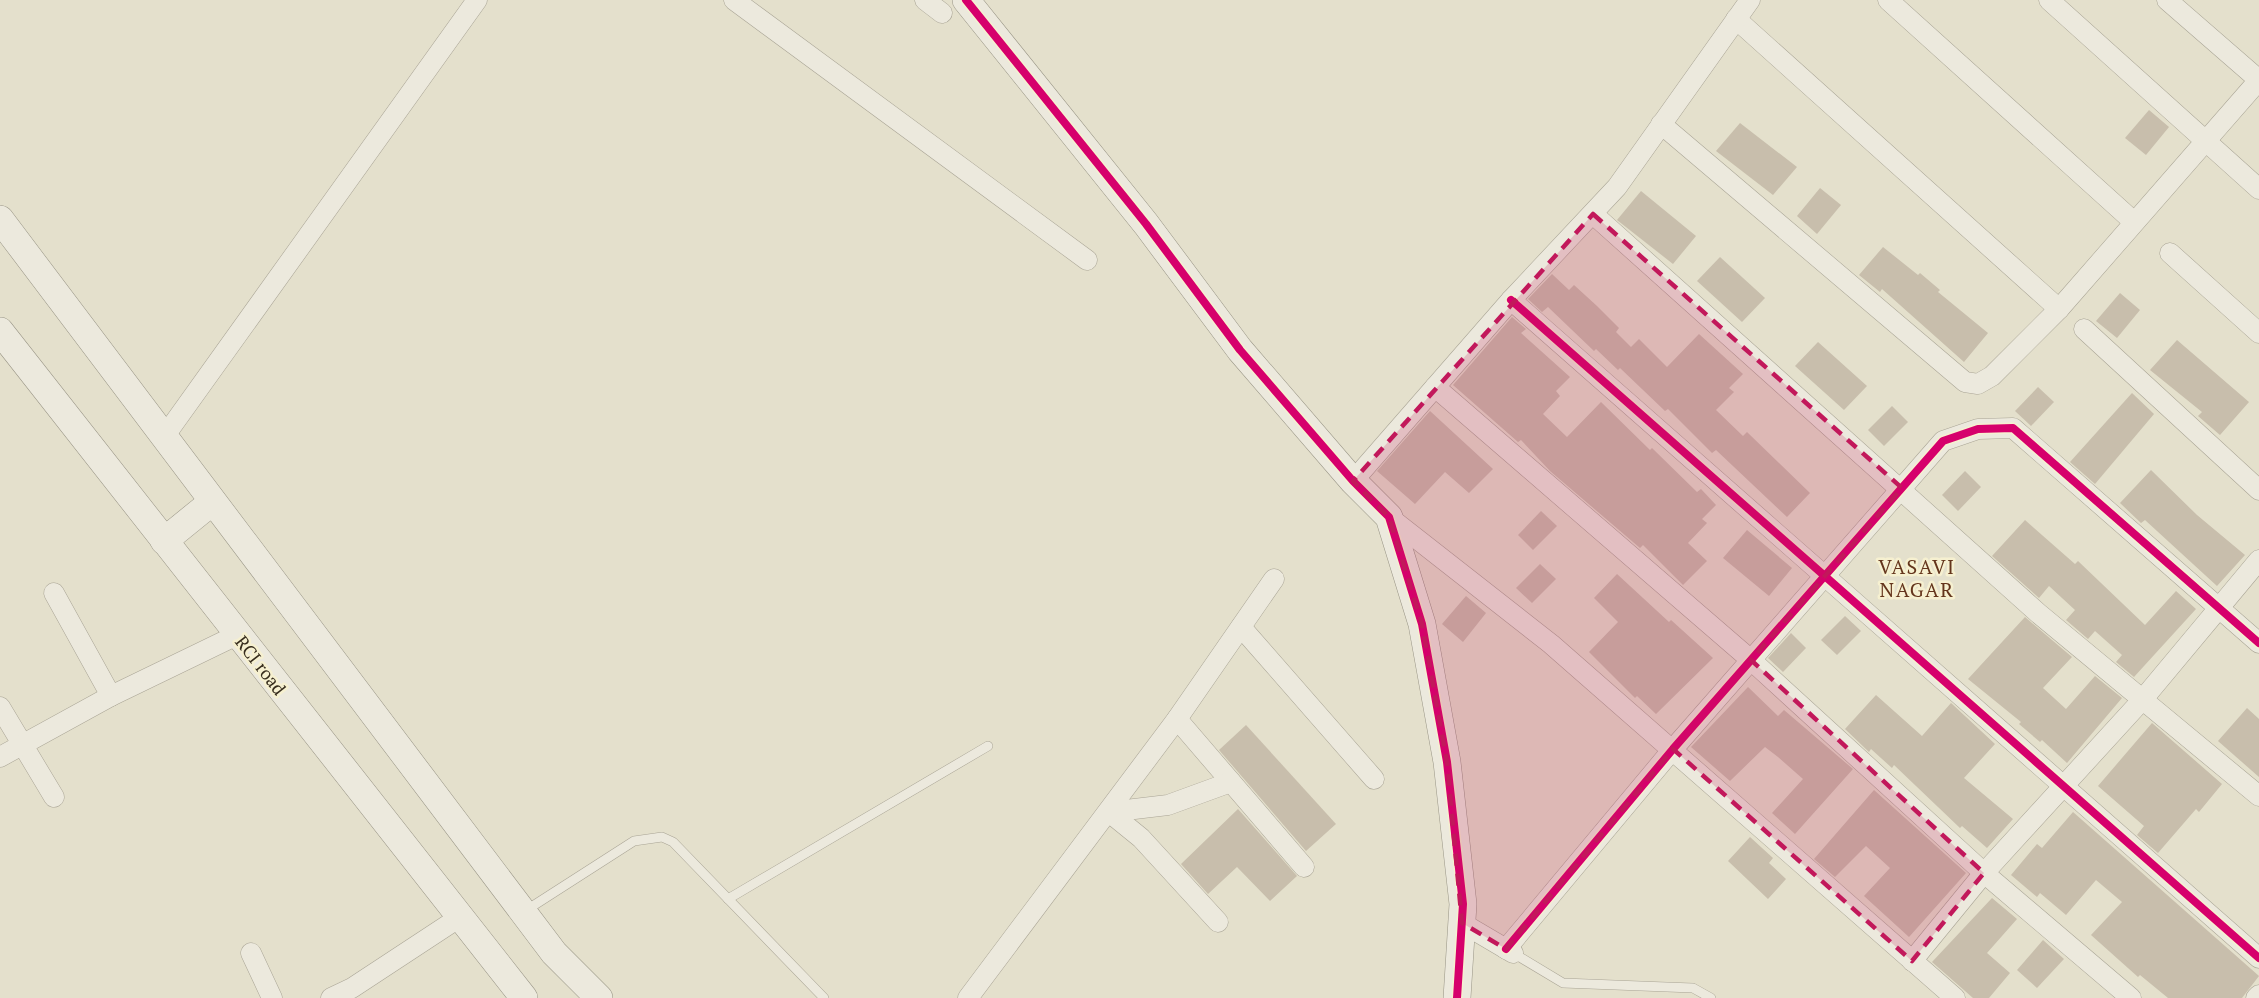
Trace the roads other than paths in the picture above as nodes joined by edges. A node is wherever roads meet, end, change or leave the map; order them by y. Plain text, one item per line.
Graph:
1 (477, 0) edge
2 (734, 0) edge
3 (925, 0) edge
4 (966, 0) edge
5 (1750, 0) edge
6 (1888, 0) edge
7 (2049, 0) edge
8 (2167, 0) edge
9 (942, 13) dead end
10 (1736, 19) junction
11 (2259, 80) edge
12 (1661, 124) junction
13 (2205, 142) junction
14 (2259, 189) edge
15 (1593, 214) junction
16 (0, 219) edge
17 (2134, 222) junction
18 (2170, 254) dead end
19 (1087, 260) dead end
20 (1511, 300) junction
21 (2059, 309) junction
22 (2084, 329) dead end
23 (0, 331) edge
24 (2259, 333) edge
25 (1435, 387) junction
26 (164, 437) junction
27 (1353, 481) junction
28 (1902, 488) junction
29 (2259, 490) edge
30 (212, 502) junction
31 (1389, 517) junction
32 (164, 541) junction
33 (2259, 560) edge
34 (1825, 576) junction
35 (1274, 579) dead end
36 (54, 593) dead end
37 (2218, 608) junction
38 (1241, 627) junction
39 (237, 635) junction
40 (2259, 643) edge
41 (1751, 660) junction
42 (111, 696) junction
43 (2143, 699) junction
44 (0, 707) edge
45 (1177, 719) junction
46 (22, 744) junction
47 (988, 746) dead end
48 (1673, 749) junction
49 (0, 757) edge
50 (1374, 780) dead end
51 (1231, 782) junction
52 (2065, 786) junction
53 (2259, 796) edge
54 (54, 797) dead end
55 (1109, 812) junction
56 (1304, 867) dead end
57 (1984, 873) junction
58 (728, 899) junction
59 (523, 912) junction
60 (460, 917) junction
61 (1218, 922) dead end
62 (1462, 924) junction
63 (1509, 951) junction
64 (251, 954) dead end
65 (2259, 958) edge
66 (1912, 961) junction
67 (2259, 994) edge
68 (272, 998) edge
69 (331, 998) edge
70 (524, 998) edge
71 (599, 998) edge
72 (824, 998) edge
73 (968, 998) edge
74 (1457, 998) edge
75 (1711, 998) edge
76 (1955, 998) edge
77 (2131, 998) edge
78 (2256, 998) edge

1 - 26 street
2 - 19 street
3 - 9 street
4 - 27 main road
5 - 10 street
6 - 17 street
7 - 13 street
8 - 11 street
10 - 12 street
10 - 21 street
11 - 13 street
12 - 15 street
12 - 21 street
13 - 14 street
13 - 17 street
15 - 20 street
15 - 28 street
16 - 26 main road
17 - 21 street
18 - 24 street
20 - 25 street
20 - 34 street
22 - 29 street
23 - 32 main road, RCI road
25 - 27 street
25 - 41 street
26 - 30 main road
27 - 31 main road
28 - 34 street
28 - 37 street
28 - 43 street
30 - 32 main road
30 - 59 main road
31 - 48 street
31 - 62 main road
32 - 39 main road, RCI road
33 - 37 street
34 - 41 street
34 - 52 street
35 - 38 street
36 - 42 street
37 - 40 street
37 - 43 street
38 - 45 street
38 - 50 street
39 - 42 street
39 - 60 main road, RCI road
41 - 48 street
41 - 57 street
42 - 46 street
43 - 52 street
43 - 53 street
44 - 46 street
45 - 51 street
45 - 55 street
46 - 49 street
46 - 54 street
47 - 58 lane
48 - 63 street
48 - 66 street
51 - 55 street
51 - 56 street
52 - 57 street
52 - 65 street
55 - 61 street
55 - 73 street
57 - 66 street
57 - 77 street
58 - 59 lane
58 - 72 lane
59 - 71 main road
60 - 69 street
60 - 70 main road, RCI road
62 - 63 street
62 - 74 main road
63 - 75 lane
64 - 68 street
66 - 76 street
67 - 78 street

